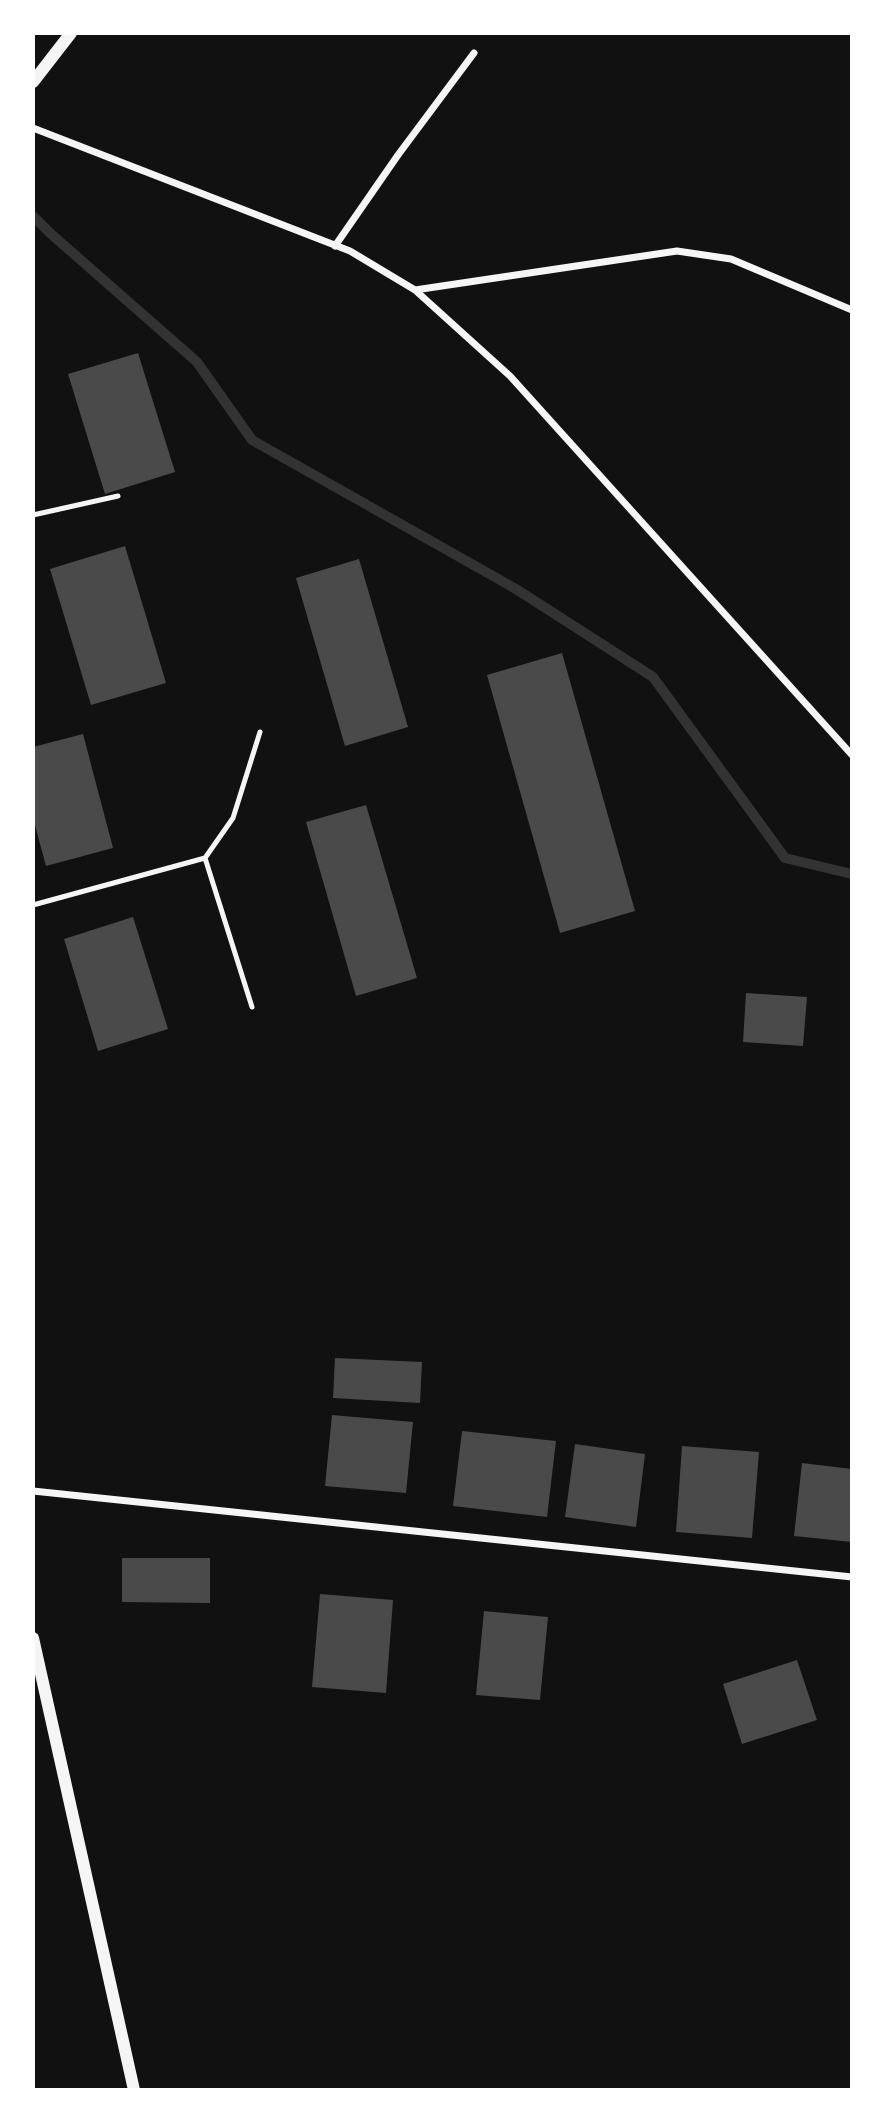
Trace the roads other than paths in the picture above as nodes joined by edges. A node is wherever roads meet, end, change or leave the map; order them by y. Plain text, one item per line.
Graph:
1 (71, 33) edge
2 (474, 53) dead end
3 (33, 82) edge
4 (33, 128) edge
5 (335, 246) junction
6 (415, 290) junction
7 (852, 310) edge
8 (118, 496) dead end
9 (33, 514) edge
10 (260, 732) dead end
11 (852, 755) edge
12 (205, 858) junction
13 (33, 905) edge
14 (251, 1007) dead end
15 (33, 1491) edge
16 (852, 1577) edge
17 (33, 1637) edge
18 (134, 2090) edge

1 - 3 street
2 - 5 street
4 - 5 street
5 - 6 street
6 - 7 street
6 - 11 street
8 - 9 lane
10 - 12 lane
12 - 13 lane
12 - 14 lane
15 - 16 street
17 - 18 street

